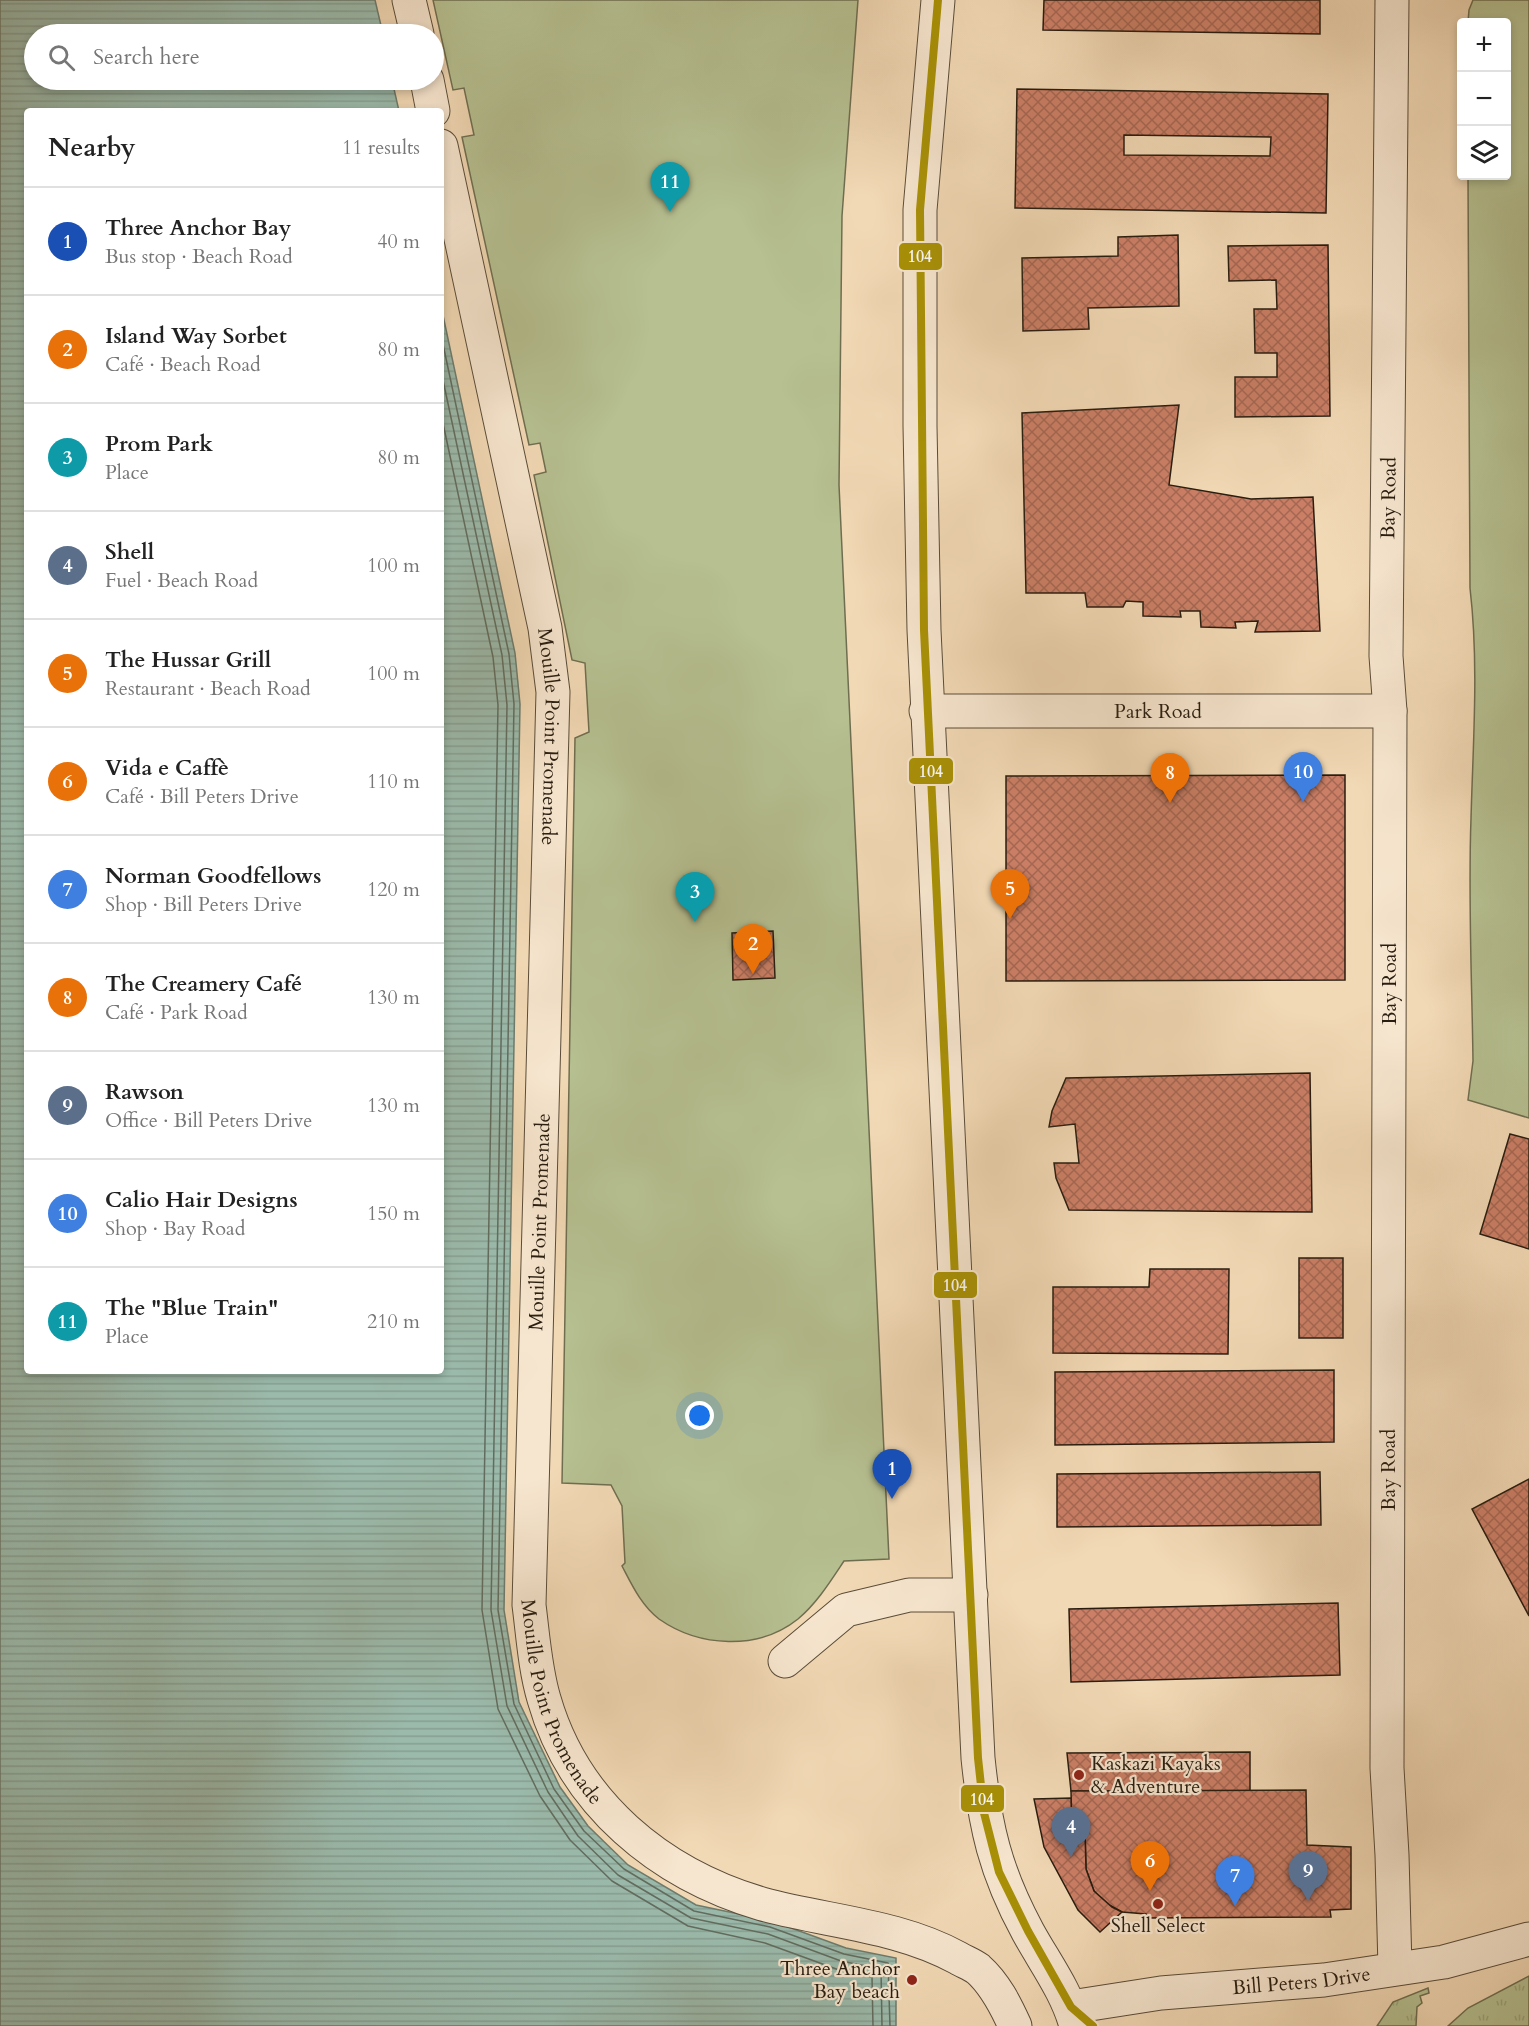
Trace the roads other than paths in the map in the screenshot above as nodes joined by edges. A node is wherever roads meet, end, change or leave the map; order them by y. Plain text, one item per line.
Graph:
1 (410, 0) edge
2 (938, 0) edge
3 (1392, 0) edge
4 (415, 24) edge
5 (429, 90) edge
6 (432, 108) edge
7 (444, 160) edge
8 (926, 711) junction
9 (1390, 711) junction
10 (971, 1594) junction
11 (785, 1661) dead end
12 (1529, 1939) edge
13 (1395, 1968) junction
14 (1080, 2020) edge
15 (1015, 2026) edge

1 - 4 street
2 - 8 street
3 - 9 street, Bay Road
5 - 6 street
7 - 15 street, Mouille Point Promenade
8 - 9 street, Park Road
8 - 10 street
9 - 13 street, Bay Road
10 - 11 street
10 - 14 street
12 - 13 street, Bill Peters Drive
13 - 14 street, Bill Peters Drive

